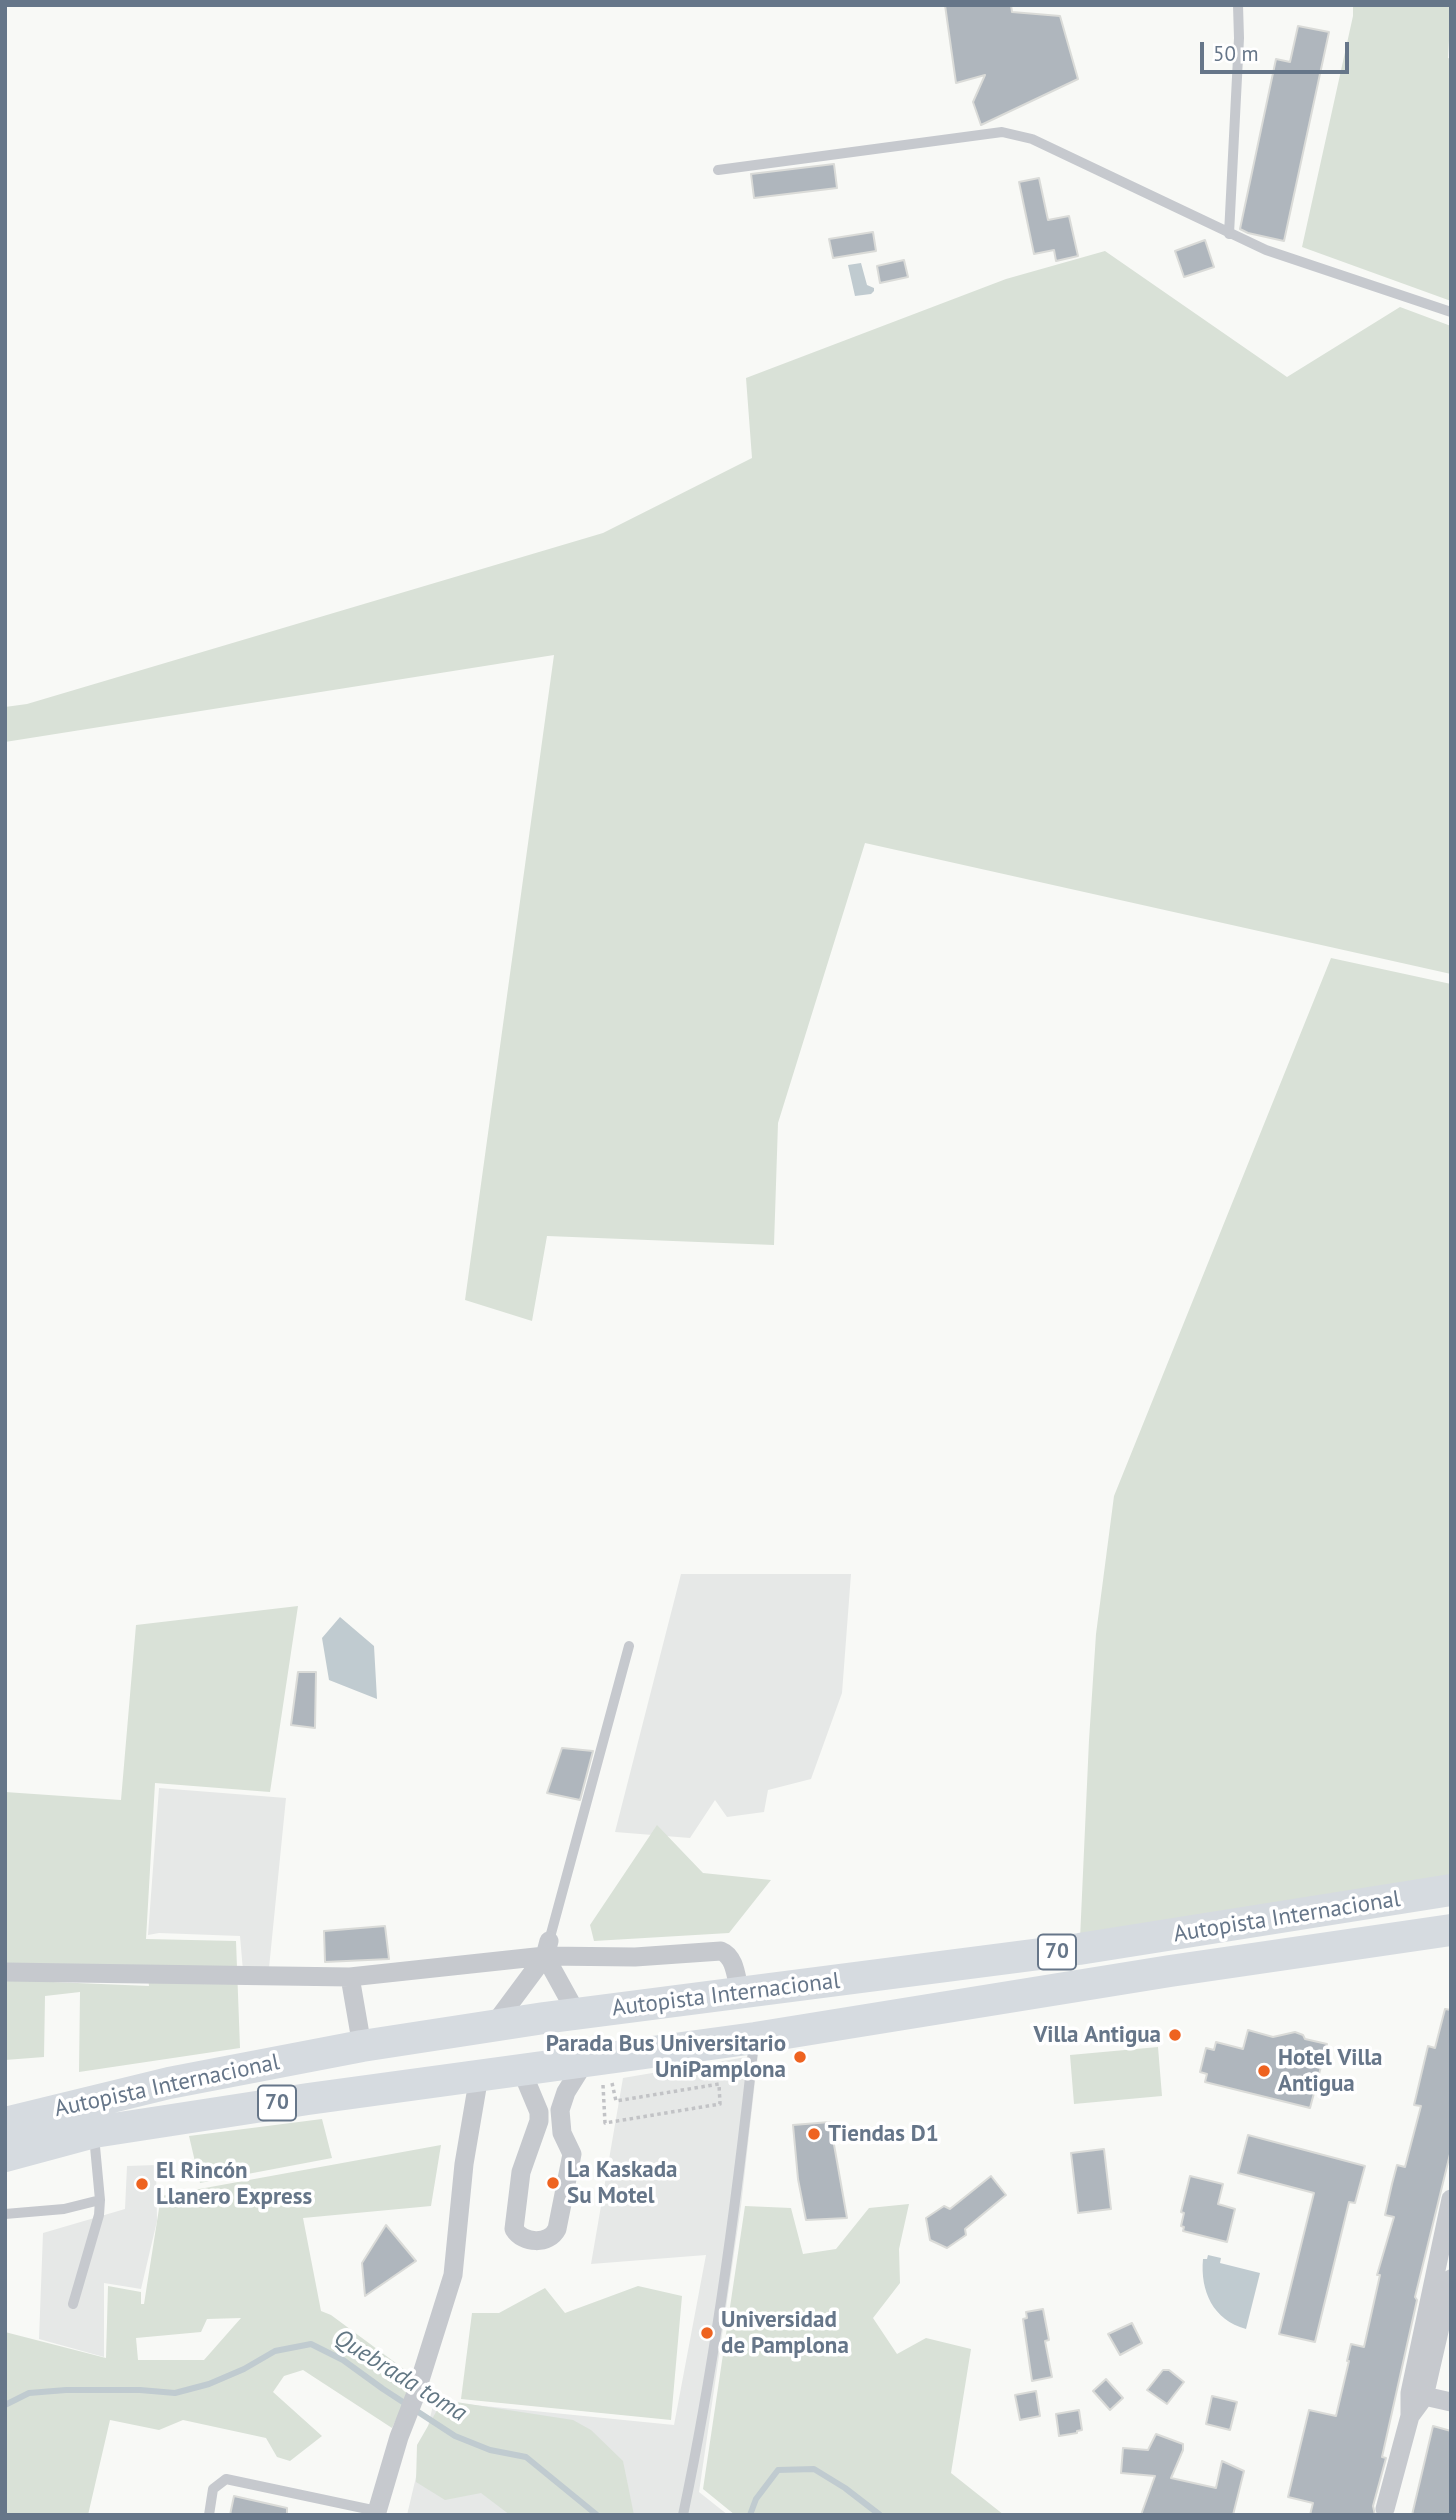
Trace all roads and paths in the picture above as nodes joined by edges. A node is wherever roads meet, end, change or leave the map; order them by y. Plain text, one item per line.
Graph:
1 (1238, 5) edge
2 (718, 170) dead end
3 (1228, 234) junction
4 (1451, 312) edge
5 (629, 1646) dead end
6 (1451, 1891) edge
7 (1451, 1930) edge
8 (547, 1948) junction
9 (5, 1972) edge
10 (351, 1977) junction
11 (740, 1993) junction
12 (577, 2014) junction
13 (493, 2026) junction
14 (755, 2038) junction
15 (362, 2046) junction
16 (594, 2059) junction
17 (521, 2069) junction
18 (479, 2076) junction
19 (616, 2101) dead end
20 (5, 2123) edge
21 (94, 2132) junction
22 (562, 2133) junction
23 (536, 2134) junction
24 (5, 2156) edge
25 (1451, 2199) edge
26 (100, 2200) junction
27 (5, 2214) edge
28 (1451, 2279) edge
29 (73, 2304) dead end
30 (1417, 2395) junction
31 (1451, 2402) edge
32 (1385, 2509) dead end
33 (377, 2513) edge
34 (209, 2515) edge
35 (684, 2515) edge

1 - 3 lane
2 - 3 lane
3 - 4 lane
5 - 8 lane
6 - 11 highway, Autopista Internacional / 70
7 - 14 highway, Autopista Internacional / 70
8 - 10 street
8 - 11 street
8 - 12 street
8 - 13 street
9 - 10 street
10 - 15 street
11 - 12 highway, Autopista Internacional / 70
12 - 13 highway, Autopista Internacional / 70
13 - 15 highway, Autopista Internacional / 70
14 - 16 highway, Autopista Internacional / 70
14 - 35 lane
15 - 20 highway, Autopista Internacional / 70
16 - 17 highway, Autopista Internacional / 70
16 - 19 path
16 - 22 street
17 - 18 highway, Autopista Internacional / 70
17 - 23 street
18 - 21 highway, Autopista Internacional / 70
18 - 33 street
21 - 24 highway, Autopista Internacional / 70
21 - 26 lane
22 - 23 street
22 - 23 street
25 - 30 street
26 - 27 lane
26 - 29 lane
28 - 30 street
30 - 31 street
30 - 32 street
33 - 34 lane

